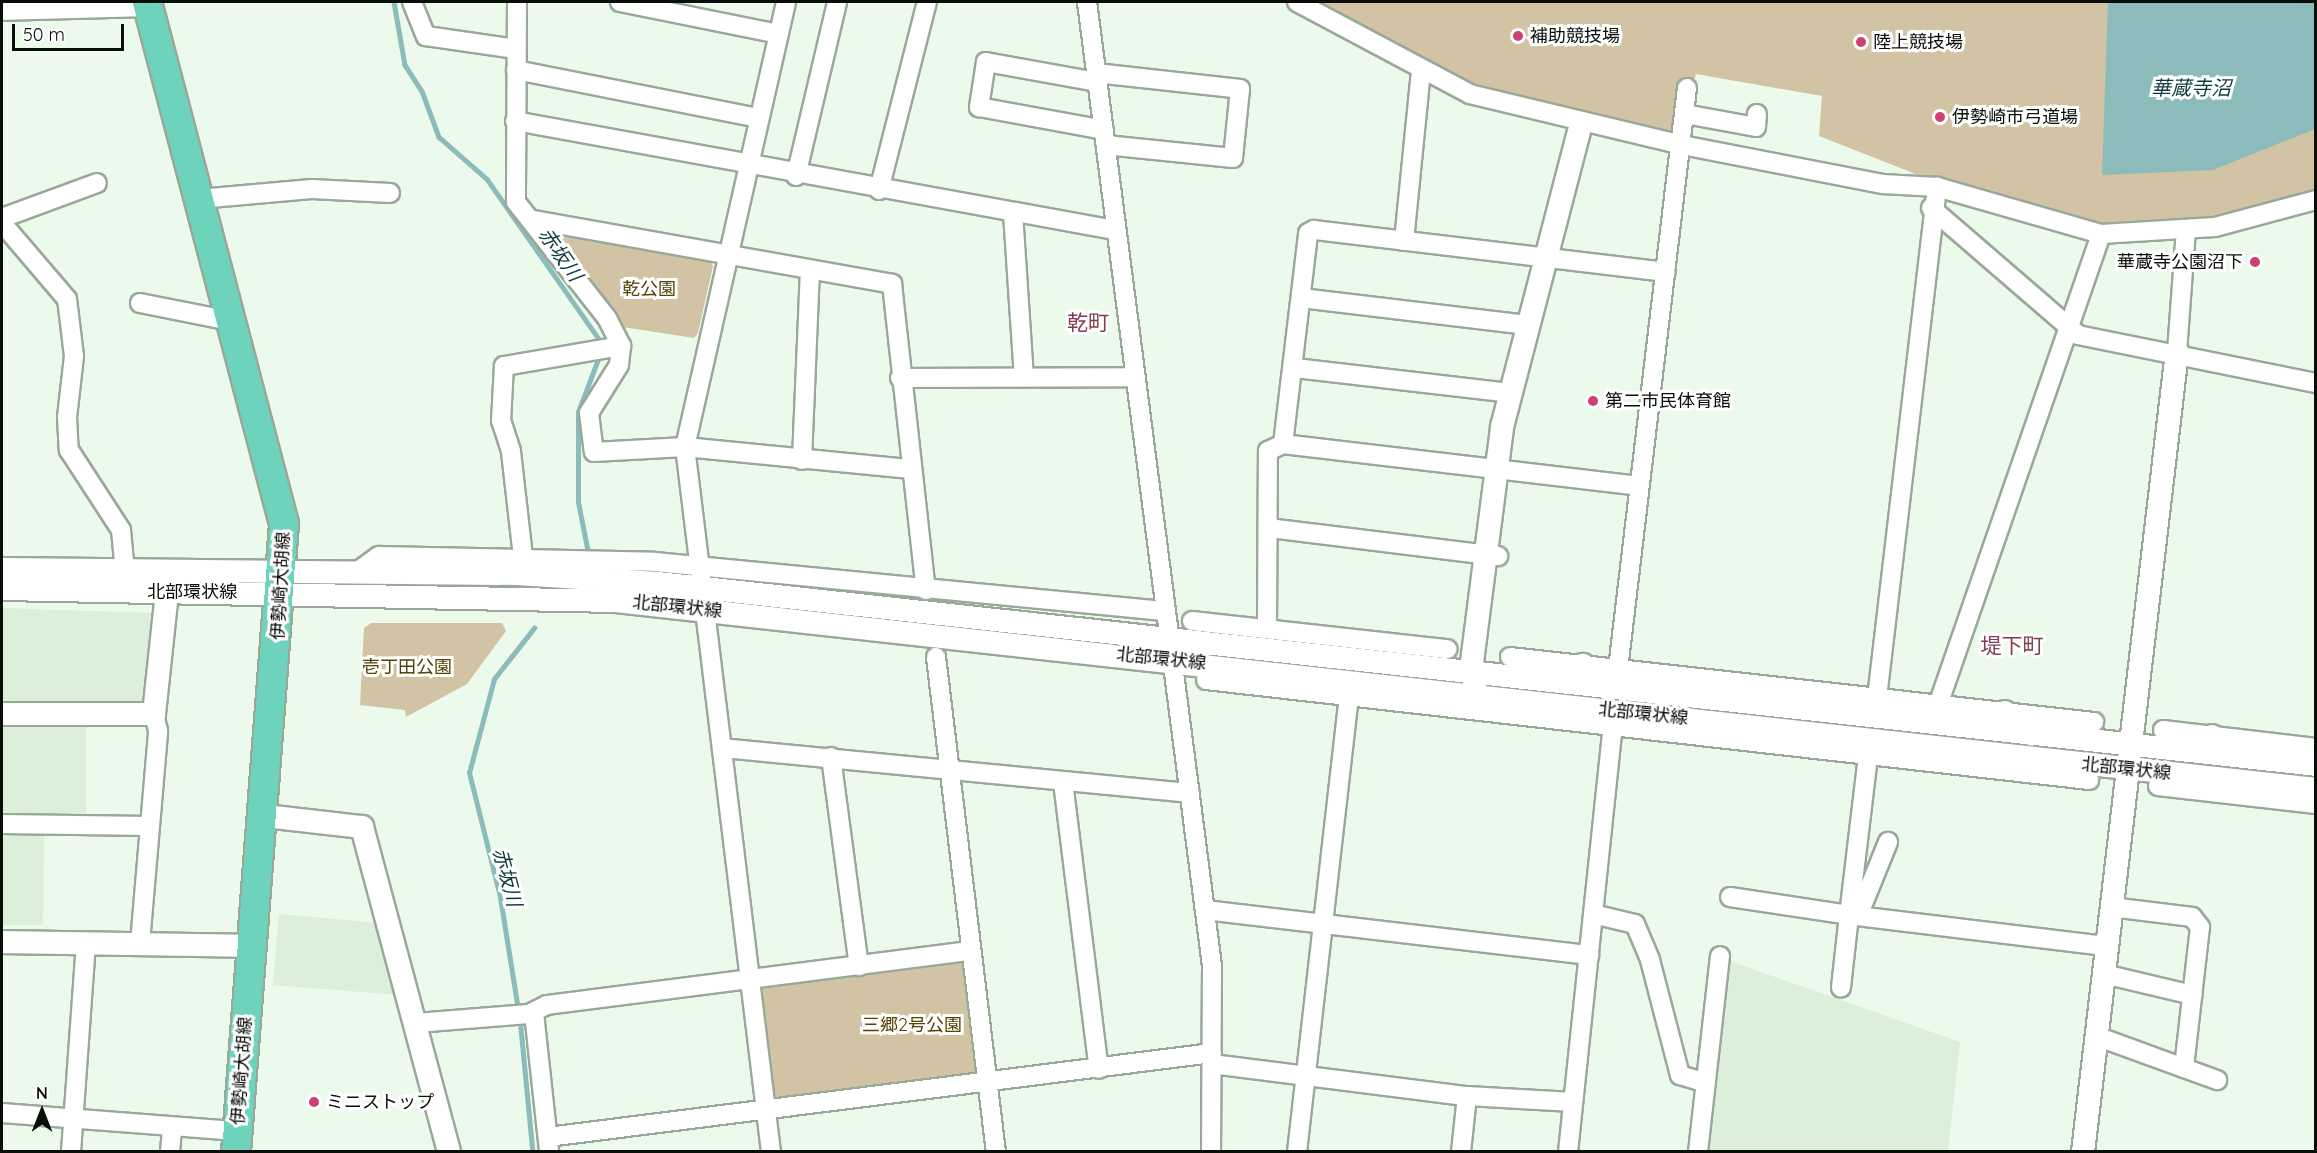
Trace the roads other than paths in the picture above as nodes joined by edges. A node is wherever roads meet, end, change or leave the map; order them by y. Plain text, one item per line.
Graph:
1 (412, 2) edge
2 (517, 2) edge
3 (620, 2) edge
4 (786, 2) edge
5 (837, 2) edge
6 (927, 2) edge
7 (1087, 2) edge
8 (1297, 2) edge
9 (148, 4) edge
10 (2, 10) edge
11 (779, 34) junction
12 (516, 49) junction
13 (516, 70) junction
14 (1421, 71) junction
15 (1097, 78) junction
16 (1687, 88) dead end
17 (1685, 114) junction
18 (1756, 114) dead end
19 (758, 118) junction
20 (515, 121) junction
21 (1588, 125) junction
22 (1105, 137) junction
23 (1682, 145) junction
24 (748, 165) junction
25 (796, 176) junction
26 (97, 183) dead end
27 (1937, 186) junction
28 (879, 190) junction
29 (390, 193) dead end
30 (199, 199) junction
31 (2316, 200) edge
32 (1931, 208) junction
33 (1013, 213) junction
34 (2, 220) edge
35 (534, 220) junction
36 (2187, 229) junction
37 (1114, 230) junction
38 (2101, 234) junction
39 (1404, 241) junction
40 (727, 257) junction
41 (1550, 260) junction
42 (810, 270) junction
43 (1665, 272) junction
44 (1301, 298) junction
45 (140, 303) dead end
46 (231, 321) junction
47 (1527, 325) junction
48 (2071, 330) junction
49 (621, 346) junction
50 (2177, 352) junction
51 (1295, 368) junction
52 (1024, 377) junction
53 (1134, 377) junction
54 (900, 378) junction
55 (2316, 383) edge
56 (1510, 393) junction
57 (1283, 444) junction
58 (685, 447) junction
59 (802, 460) junction
60 (911, 469) junction
61 (1502, 470) junction
62 (1639, 486) junction
63 (1269, 528) junction
64 (1491, 555) junction
65 (523, 557) junction
66 (2, 569) edge
67 (358, 571) junction
68 (125, 572) junction
69 (283, 583) junction
70 (702, 588) junction
71 (2, 589) edge
72 (926, 590) junction
73 (167, 592) junction
74 (1164, 611) junction
75 (1192, 621) dead end
76 (1259, 628) junction
77 (1169, 636) junction
78 (1212, 641) junction
79 (1388, 643) junction
80 (1447, 649) dead end
81 (936, 657) dead end
82 (1509, 657) dead end
83 (1172, 660) junction
84 (1418, 664) junction
85 (1583, 665) junction
86 (1618, 669) junction
87 (1478, 671) junction
88 (1304, 675) junction
89 (1710, 679) junction
90 (1206, 680) dead end
91 (1546, 680) junction
92 (1422, 689) junction
93 (1806, 690) junction
94 (1477, 693) junction
95 (1339, 697) junction
96 (1877, 698) junction
97 (1731, 700) junction
98 (1388, 702) junction
99 (1938, 705) junction
100 (1781, 706) junction
101 (1585, 707) junction
102 (2005, 712) junction
103 (2, 714) edge
104 (154, 714) junction
105 (2094, 722) dead end
106 (1610, 727) junction
107 (1763, 727) junction
108 (2163, 730) dead end
109 (1822, 733) junction
110 (2032, 735) junction
111 (2212, 736) junction
112 (1735, 741) junction
113 (2266, 742) junction
114 (2130, 743) junction
115 (2316, 747) edge
116 (722, 748) junction
117 (2182, 750) junction
118 (1859, 755) junction
119 (831, 757) junction
120 (2065, 762) junction
121 (2284, 762) junction
122 (2316, 765) edge
123 (947, 768) junction
124 (2127, 770) junction
125 (2043, 775) junction
126 (2090, 780) dead end
127 (2224, 780) junction
128 (1063, 782) junction
129 (2158, 786) dead end
130 (1190, 793) junction
131 (2241, 796) junction
132 (2311, 797) edge
133 (265, 816) junction
134 (2, 824) edge
135 (149, 826) junction
136 (1888, 842) dead end
137 (1730, 897) dead end
138 (2111, 907) junction
139 (1205, 910) junction
140 (1593, 914) junction
141 (1854, 915) junction
142 (1322, 924) junction
143 (2, 942) edge
144 (86, 943) junction
145 (140, 943) junction
146 (251, 946) junction
147 (2107, 946) junction
148 (969, 951) junction
149 (1589, 955) junction
150 (1720, 956) dead end
151 (859, 966) junction
152 (2104, 974) junction
153 (749, 978) junction
154 (1841, 988) dead end
155 (2193, 995) junction
156 (534, 1012) junction
157 (416, 1023) junction
158 (2096, 1036) junction
159 (1212, 1059) junction
160 (2184, 1068) junction
161 (1100, 1069) junction
162 (1306, 1077) junction
163 (2217, 1080) dead end
164 (987, 1082) junction
165 (1706, 1083) junction
166 (1467, 1096) junction
167 (1573, 1102) junction
168 (765, 1111) junction
169 (2, 1113) edge
170 (74, 1119) junction
171 (172, 1127) junction
172 (237, 1141) edge
173 (548, 1144) edge
174 (71, 1152) edge
175 (170, 1152) edge
176 (449, 1152) edge
177 (771, 1152) edge
178 (996, 1152) edge
179 (1210, 1152) edge
180 (1297, 1152) edge
181 (1461, 1152) edge
182 (1568, 1152) edge
183 (1698, 1152) edge
184 (2083, 1152) edge

1 - 12 street
2 - 12 street
3 - 11 street
4 - 11 street
5 - 25 street
6 - 28 street
7 - 15 street
8 - 14 street
9 - 10 street
9 - 30 main road, 伊勢崎大胡線
11 - 19 street
12 - 13 street
13 - 19 street
13 - 20 street
14 - 21 street
14 - 39 street
15 - 22 street
15 - 22 street
15 - 22 street
16 - 17 street
17 - 18 street
17 - 23 street
19 - 24 street
20 - 24 street
20 - 35 street
21 - 23 street
21 - 41 street
22 - 37 street
23 - 27 street
23 - 43 street
24 - 25 street
24 - 40 street
25 - 28 street
26 - 34 street
27 - 32 street
27 - 38 street
28 - 33 street
29 - 30 street
30 - 46 main road, 伊勢崎大胡線
31 - 36 street
32 - 48 street
32 - 96 street
33 - 37 street
33 - 52 street
34 - 68 street
35 - 40 street
35 - 49 street
36 - 38 street
36 - 50 street
37 - 53 street
38 - 48 street
39 - 41 street
39 - 44 street
40 - 42 street
40 - 58 street
41 - 43 street
41 - 47 street
41 - 61 street
42 - 54 street
42 - 59 street
43 - 62 street
44 - 47 street
44 - 51 street
45 - 46 street
46 - 69 main road, 伊勢崎大胡線
47 - 56 street
48 - 50 street
48 - 99 street
49 - 58 street
49 - 65 street
50 - 55 street
50 - 114 street
51 - 56 street
51 - 57 street
52 - 53 street
52 - 54 street
53 - 74 street
54 - 60 street
56 - 61 street
57 - 61 street
57 - 63 street
58 - 59 street
58 - 70 street
59 - 60 street
60 - 72 street
61 - 62 street
61 - 64 street
62 - 86 street
63 - 64 street
63 - 76 street
64 - 87 street
65 - 67 street
65 - 70 street
66 - 68 street, 北部環状線
67 - 69 street, 北部環状線
67 - 70 street, 北部環状線
68 - 69 street, 北部環状線
69 - 70 street, 北部環状線
69 - 73 street, 北部環状線
69 - 133 main road, 伊勢崎大胡線
70 - 72 street
70 - 77 street, 北部環状線
70 - 83 street, 北部環状線
70 - 116 street
71 - 73 street, 北部環状線
72 - 74 street
73 - 104 street
74 - 77 street
75 - 76 street
76 - 78 street
76 - 79 street
77 - 78 street, 北部環状線
77 - 83 street
78 - 84 street, 北部環状線
79 - 80 street
79 - 84 street
81 - 123 street
82 - 85 street
83 - 88 street, 北部環状線
83 - 130 street
84 - 87 street, 北部環状線
85 - 86 street
85 - 91 street
86 - 89 street
87 - 91 street, 北部環状線
87 - 94 street
88 - 92 street, 北部環状線
88 - 95 street
89 - 93 street
89 - 97 street
90 - 95 street
91 - 97 street, 北部環状線
92 - 94 street, 北部環状線
92 - 98 street
93 - 96 street
93 - 100 street
94 - 101 street, 北部環状線
95 - 98 street
95 - 142 street
96 - 99 street
97 - 100 street, 北部環状線
98 - 106 street
99 - 102 street
100 - 110 street, 北部環状線
101 - 106 street
101 - 107 street, 北部環状線
102 - 105 street
102 - 110 street
103 - 104 street
104 - 135 street
106 - 112 street
106 - 140 street
107 - 109 street, 北部環状線
107 - 112 street
108 - 111 street
109 - 118 street
109 - 120 street, 北部環状線
110 - 114 street, 北部環状線
111 - 113 street
111 - 117 street
112 - 118 street
113 - 115 street
113 - 121 street
114 - 117 street, 北部環状線
114 - 124 street
116 - 119 street
116 - 153 street
117 - 121 street, 北部環状線
118 - 125 street
118 - 141 street
119 - 123 street
119 - 151 street
120 - 124 street, 北部環状線
120 - 125 street
121 - 122 street, 北部環状線
123 - 128 street
123 - 148 street
124 - 127 street, 北部環状線
124 - 138 street
125 - 126 street
127 - 131 street
127 - 132 street, 北部環状線
128 - 130 street
128 - 161 street
129 - 131 street
130 - 139 street
131 - 132 street
133 - 146 main road, 伊勢崎大胡線
133 - 157 street
134 - 135 street
135 - 145 street
136 - 141 street
137 - 141 street
138 - 147 street
138 - 155 street
139 - 142 street
139 - 159 street
140 - 149 street
140 - 165 street
141 - 147 street
141 - 154 street
142 - 149 street
142 - 162 street
143 - 144 street
144 - 145 street
144 - 170 street
145 - 146 street
146 - 172 main road, 伊勢崎大胡線
147 - 152 street
148 - 151 street
148 - 164 street
149 - 167 street
150 - 165 street
151 - 153 street
152 - 155 street
152 - 158 street
153 - 156 street
153 - 168 street
155 - 160 street
156 - 157 street
156 - 173 street
157 - 176 street
158 - 160 street
158 - 184 street
159 - 161 street
159 - 162 street
159 - 179 street
160 - 163 street
161 - 164 street
162 - 166 street
162 - 180 street
164 - 168 street
164 - 178 street
165 - 183 street
166 - 167 street
166 - 181 street
167 - 182 street
168 - 173 street
168 - 177 street
169 - 170 street
170 - 171 street
170 - 174 street
171 - 172 street
171 - 175 street

